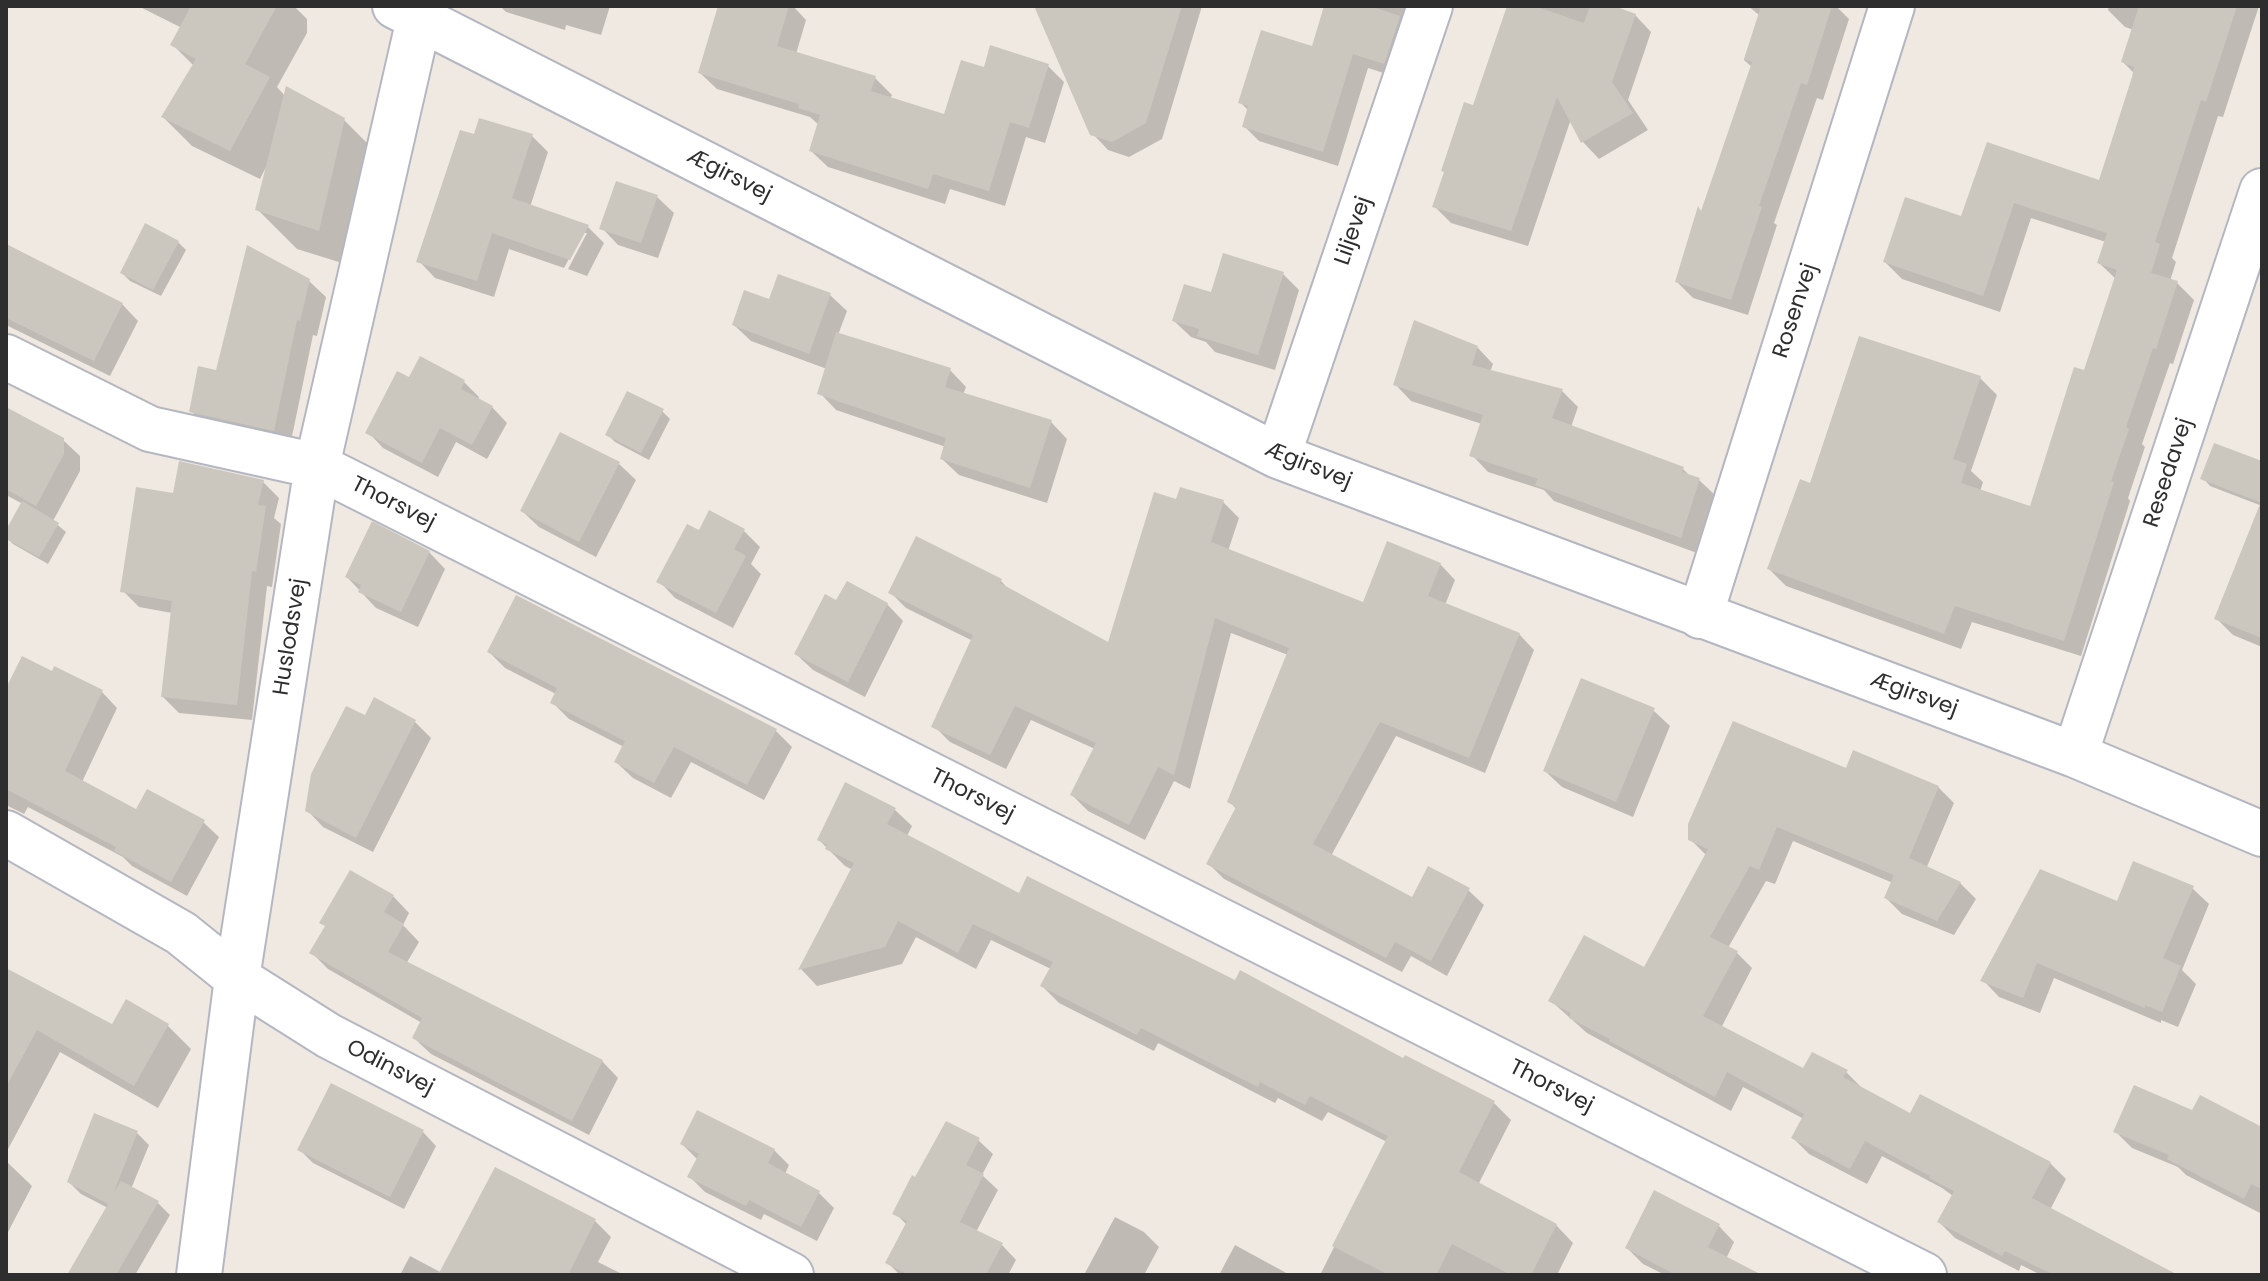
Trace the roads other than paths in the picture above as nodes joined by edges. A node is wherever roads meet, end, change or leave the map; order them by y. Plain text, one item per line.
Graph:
1 (1430, 6) edge
2 (1892, 6) edge
3 (412, 10) edge
4 (2262, 191) edge
5 (6, 357) edge
6 (1278, 456) junction
7 (317, 466) junction
8 (1700, 616) junction
9 (2075, 755) junction
10 (6, 833) edge
11 (2262, 834) edge
12 (237, 978) junction
13 (199, 1275) edge
14 (791, 1275) edge
15 (1924, 1275) edge

1 - 6 street, Liljevej
2 - 8 street, Rosenvej
3 - 6 street, Ægirsvej
3 - 7 street, Huslodsvej
4 - 9 street, Resedavej
5 - 7 street, Thorsvej
6 - 8 street, Ægirsvej
7 - 12 street, Huslodsvej
7 - 15 street, Thorsvej
8 - 9 street, Ægirsvej
9 - 11 street, Ægirsvej
10 - 12 street, Odinsvej
12 - 13 street, Huslodsvej
12 - 14 street, Odinsvej

